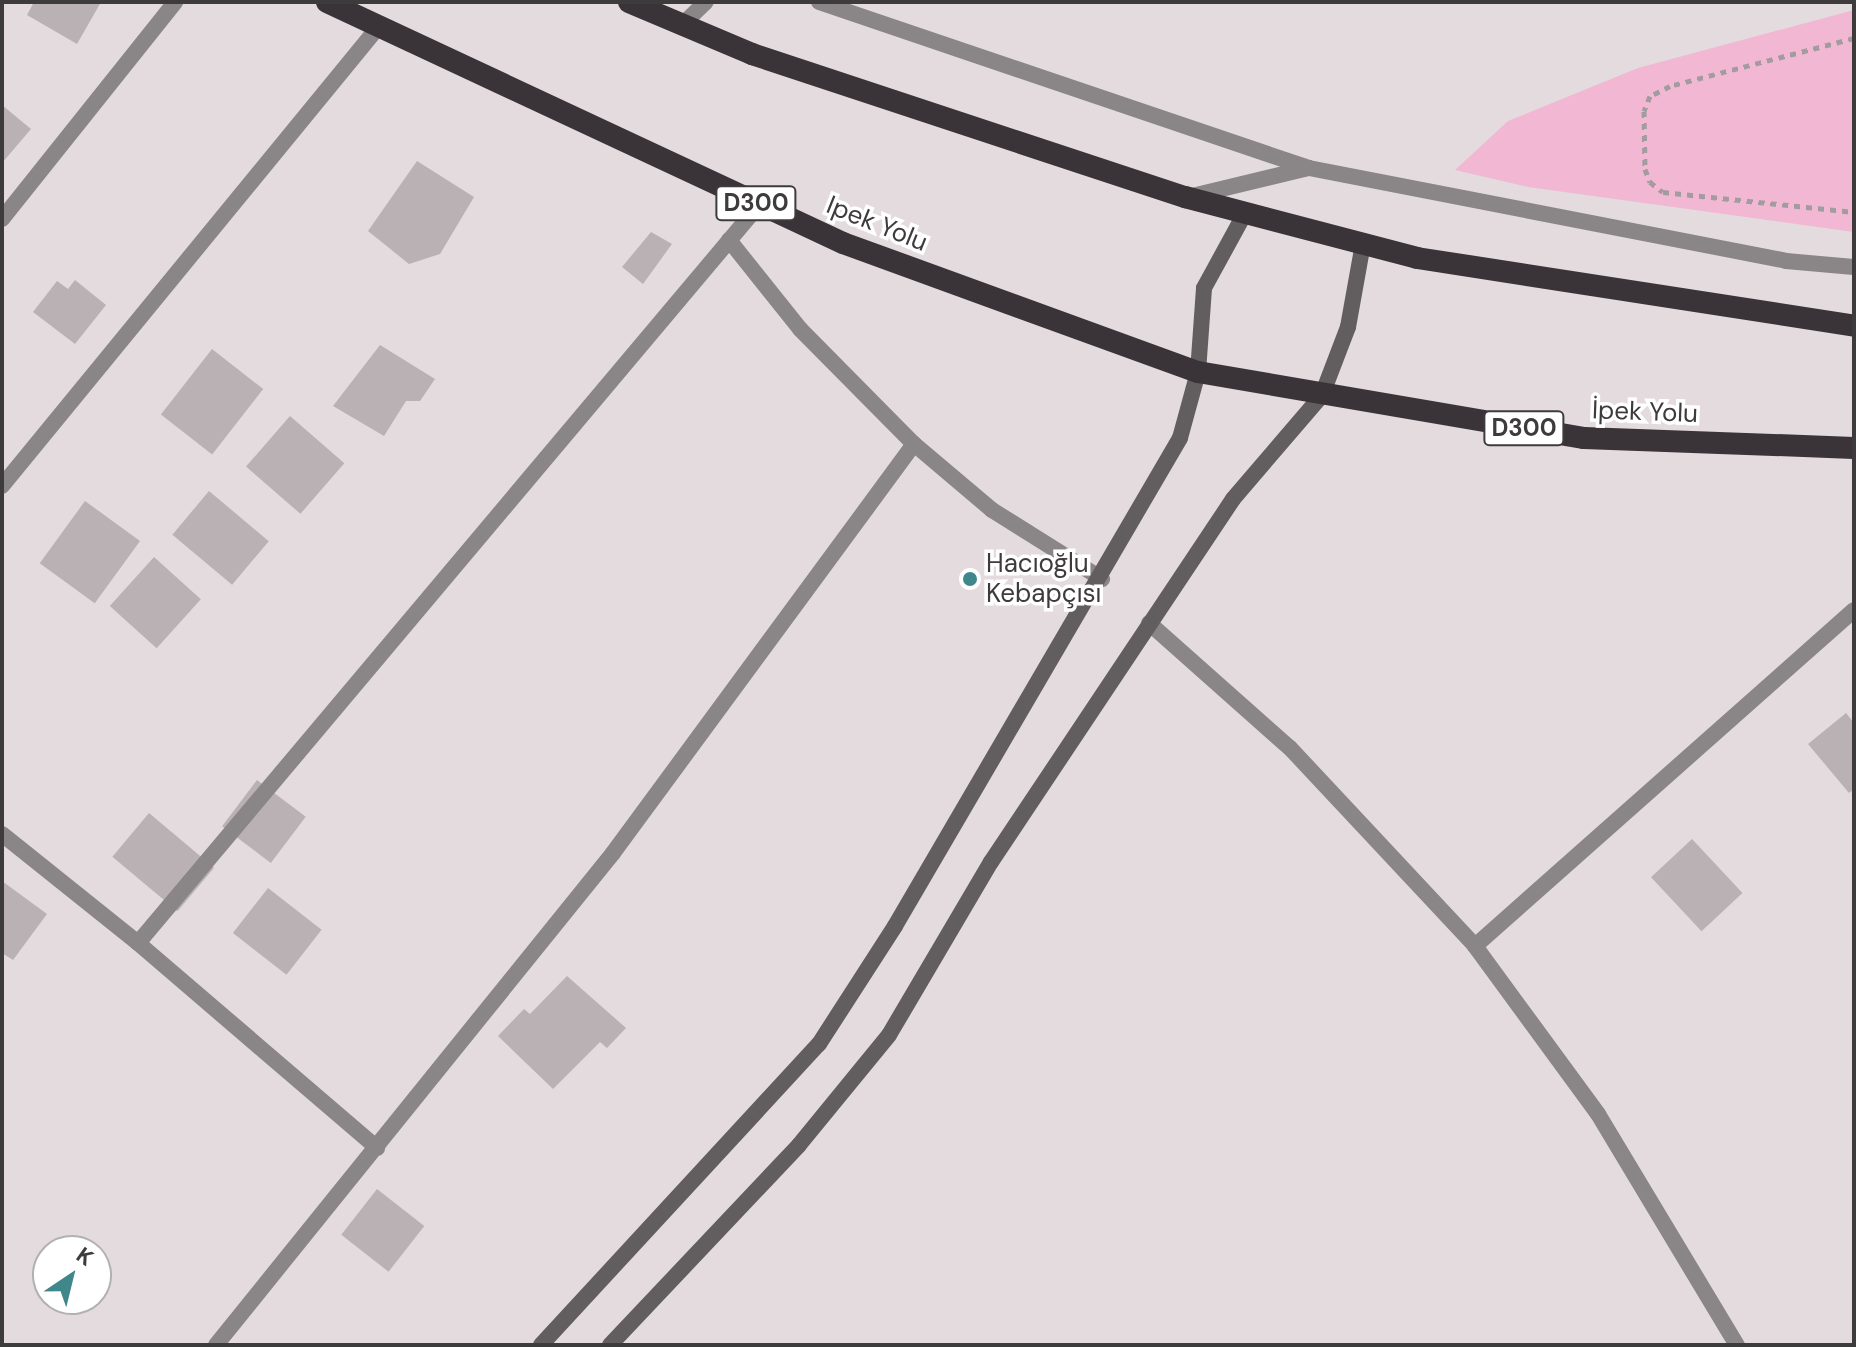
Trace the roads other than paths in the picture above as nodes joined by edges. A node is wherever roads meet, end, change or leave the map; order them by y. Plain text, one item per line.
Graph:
1 (175, 2) edge
2 (327, 2) edge
3 (629, 2) edge
4 (706, 2) edge
5 (819, 2) edge
6 (682, 25) junction
7 (379, 26) junction
8 (1309, 168) junction
9 (1185, 197) junction
10 (759, 205) junction
11 (1245, 213) junction
12 (2, 219) edge
13 (729, 240) junction
14 (1363, 244) junction
15 (1854, 267) edge
16 (1854, 326) edge
17 (1198, 372) junction
18 (1322, 395) junction
19 (914, 444) junction
20 (1854, 448) edge
21 (2, 486) edge
22 (1102, 579) junction
23 (1854, 610) edge
24 (1149, 623) junction
25 (2, 834) edge
26 (138, 943) junction
27 (1475, 946) junction
28 (377, 1148) junction
29 (216, 1345) edge
30 (541, 1345) edge
31 (610, 1345) edge
32 (1737, 1345) edge

1 - 12 street
2 - 7 highway, Ipek Yolu / D300
3 - 6 highway
4 - 6 street
5 - 8 street
6 - 9 highway
7 - 10 highway, Ipek Yolu / D300
7 - 21 street
8 - 9 street
8 - 15 street
9 - 11 highway
10 - 13 street
10 - 17 highway, Ipek Yolu / D300
11 - 14 highway
11 - 17 main road
13 - 19 street
13 - 26 street
14 - 16 highway
14 - 18 main road
17 - 18 highway, İpek Yolu / D300
17 - 22 main road
18 - 20 highway, İpek Yolu / D300
18 - 24 main road
19 - 22 street
19 - 28 street
22 - 30 main road
23 - 27 street
24 - 27 street
24 - 31 main road
25 - 26 street
26 - 28 street
27 - 32 street
28 - 29 street

